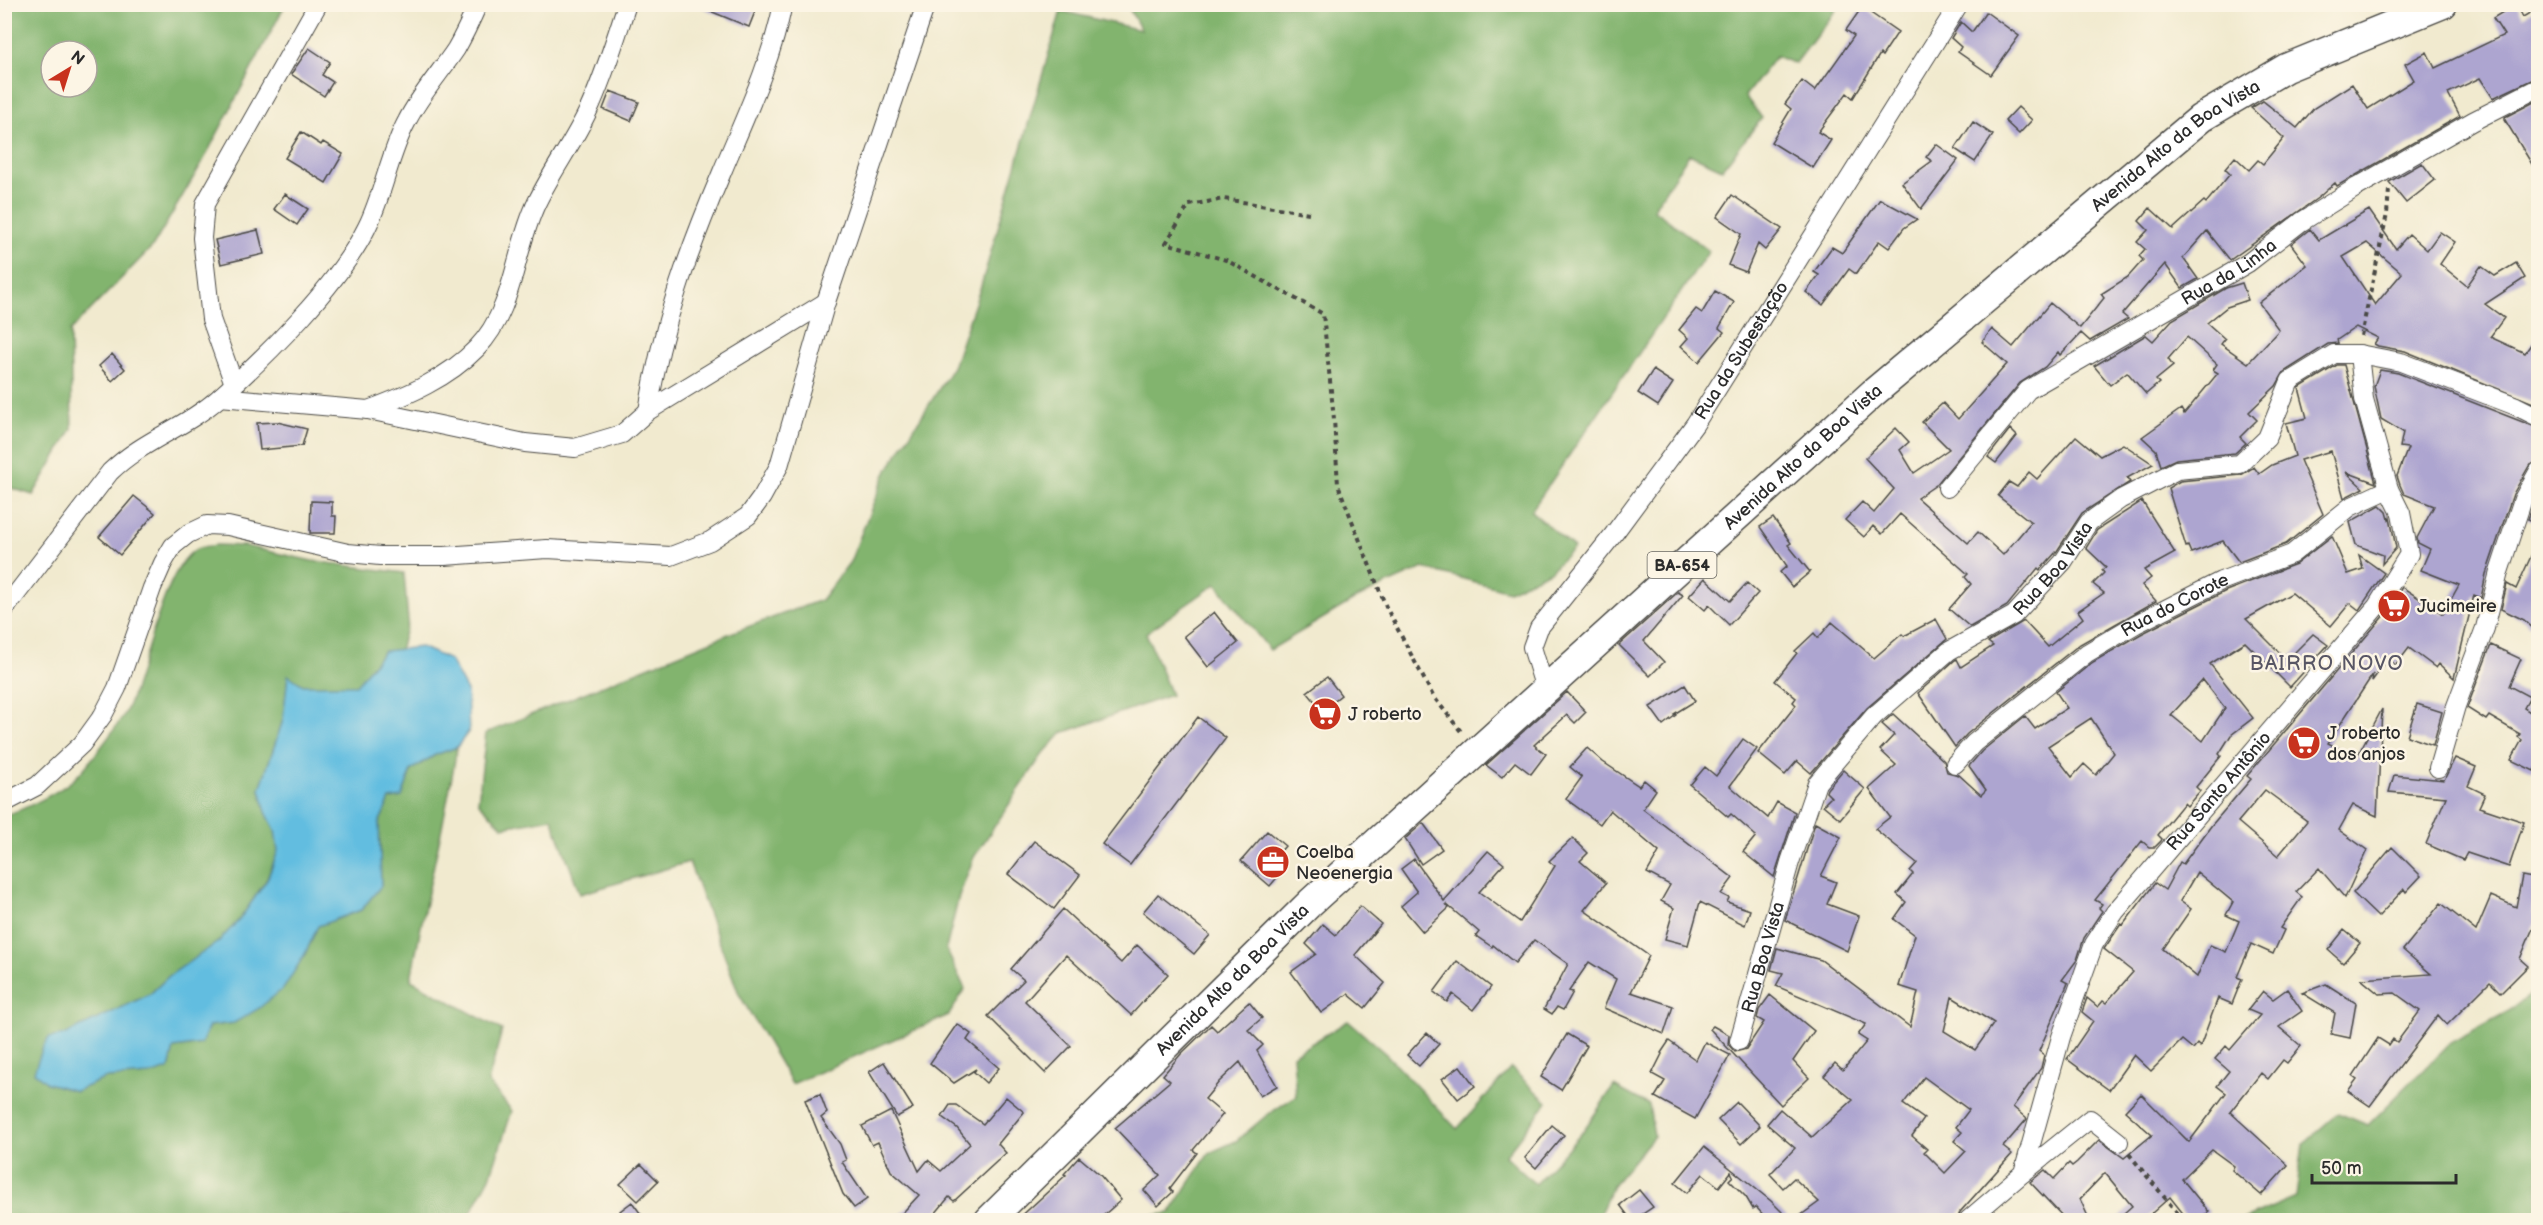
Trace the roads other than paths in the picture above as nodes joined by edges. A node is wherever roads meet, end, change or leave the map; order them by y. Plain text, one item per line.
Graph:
1 (318, 4) edge
2 (478, 4) edge
3 (627, 4) edge
4 (783, 4) edge
5 (926, 4) edge
6 (1959, 4) edge
7 (2443, 4) edge
8 (2538, 88) edge
9 (826, 302) junction
10 (2359, 354) junction
11 (234, 384) junction
12 (220, 397) junction
13 (368, 410) junction
14 (648, 411) junction
15 (2538, 417) edge
16 (2538, 472) edge
17 (1947, 488) dead end
18 (2389, 489) junction
19 (4, 610) edge
20 (1545, 689) junction
21 (1955, 764) dead end
22 (2438, 768) dead end
23 (4, 802) edge
24 (1739, 1041) dead end
25 (2119, 1142) road end
26 (2024, 1173) junction
27 (989, 1221) edge
28 (1968, 1221) edge

1 - 11 street
2 - 11 street
3 - 13 street
4 - 14 street
5 - 9 street
6 - 20 street, Rua da Subestação
7 - 20 main road, Avenida Alto da Boa Vista / BA-654
8 - 17 street, Rua da Linha
9 - 14 street
9 - 23 street
10 - 15 street, Rua Boa Vista
10 - 18 street, Rua Santo Antônio
10 - 24 street, Rua Boa Vista
11 - 12 street
12 - 13 street
12 - 19 street
13 - 14 street
16 - 22 street
18 - 21 street, Rua do Corote
18 - 26 street, Rua Santo Antônio
20 - 27 main road, Avenida Alto da Boa Vista / BA-654
25 - 26 street
26 - 28 street

